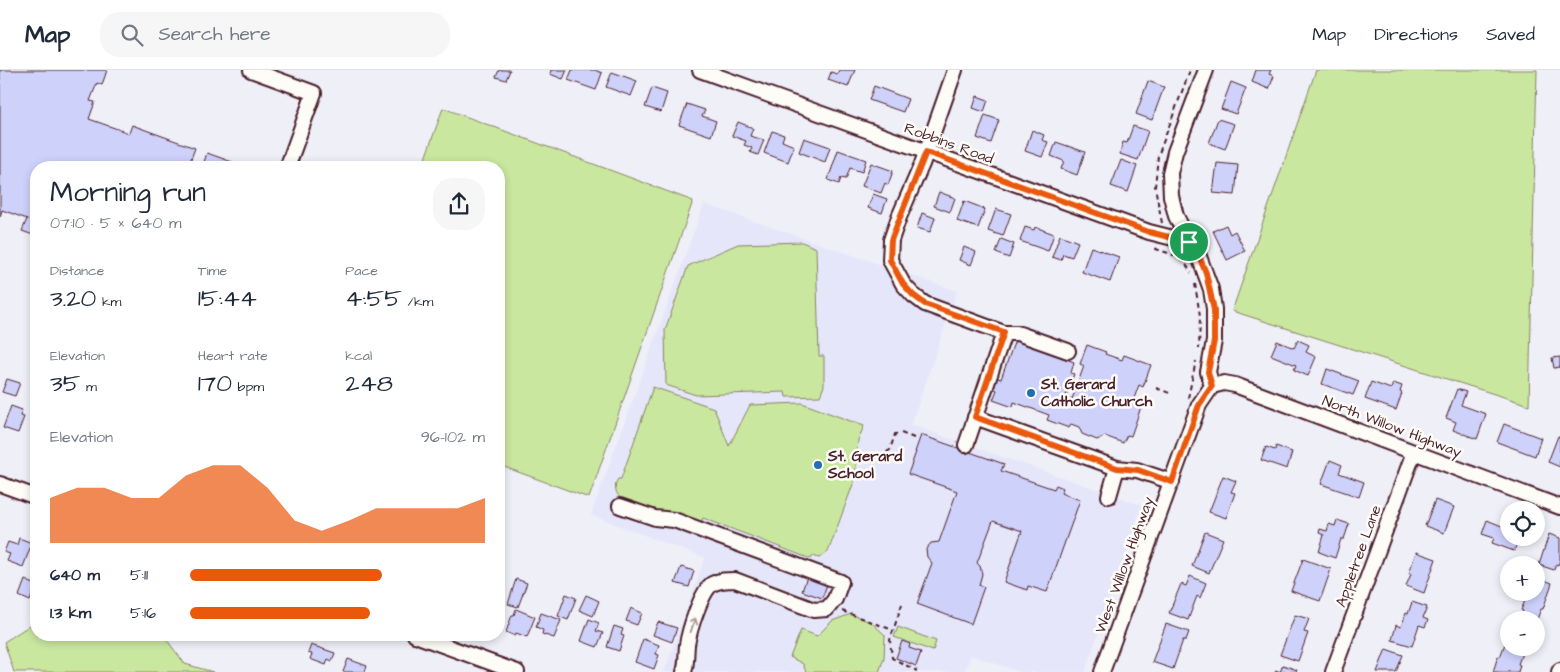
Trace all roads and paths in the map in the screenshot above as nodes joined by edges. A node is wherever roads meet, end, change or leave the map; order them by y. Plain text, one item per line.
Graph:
1 (251, 70) edge
2 (700, 70) edge
3 (955, 70) edge
4 (1190, 70) edge
5 (1206, 70) edge
6 (926, 152) junction
7 (290, 161) edge
8 (1159, 235) junction
9 (1189, 242) junction
10 (1004, 332) junction
11 (1068, 351) dead end
12 (1198, 352) dead end
13 (1196, 360) dead end
14 (1212, 386) junction
15 (1156, 388) dead end
16 (1172, 394) dead end
17 (1188, 399) dead end
18 (975, 417) junction
19 (914, 438) dead end
20 (966, 445) dead end
21 (1414, 452) junction
22 (879, 457) dead end
23 (1117, 468) junction
24 (1172, 482) junction
25 (0, 484) edge
26 (30, 496) edge
27 (1109, 496) dead end
28 (620, 506) dead end
29 (1560, 507) edge
30 (902, 604) dead end
31 (842, 611) dead end
32 (893, 630) junction
33 (432, 641) edge
34 (917, 671) edge
35 (517, 672) edge
36 (684, 672) edge
37 (1102, 672) edge
38 (1333, 672) edge

1 - 7 street
2 - 6 street, Robbins Road
3 - 6 street
4 - 8 path
5 - 9 street
6 - 8 street, Robbins Road
6 - 10 street
8 - 9 street, Robbins Road
8 - 12 path
9 - 14 street
10 - 11 street
10 - 18 street
13 - 17 path
14 - 21 street, North Willow Highway
14 - 24 street, West Willow Highway
15 - 16 path
18 - 20 street
18 - 23 street
19 - 22 path
21 - 29 street, North Willow Highway
21 - 38 street, Appletree Lane
23 - 24 street
23 - 27 street
24 - 37 street, West Willow Highway
25 - 26 street
36 -> 28 street
30 - 32 path
31 - 32 path
32 - 34 path
33 - 35 street

